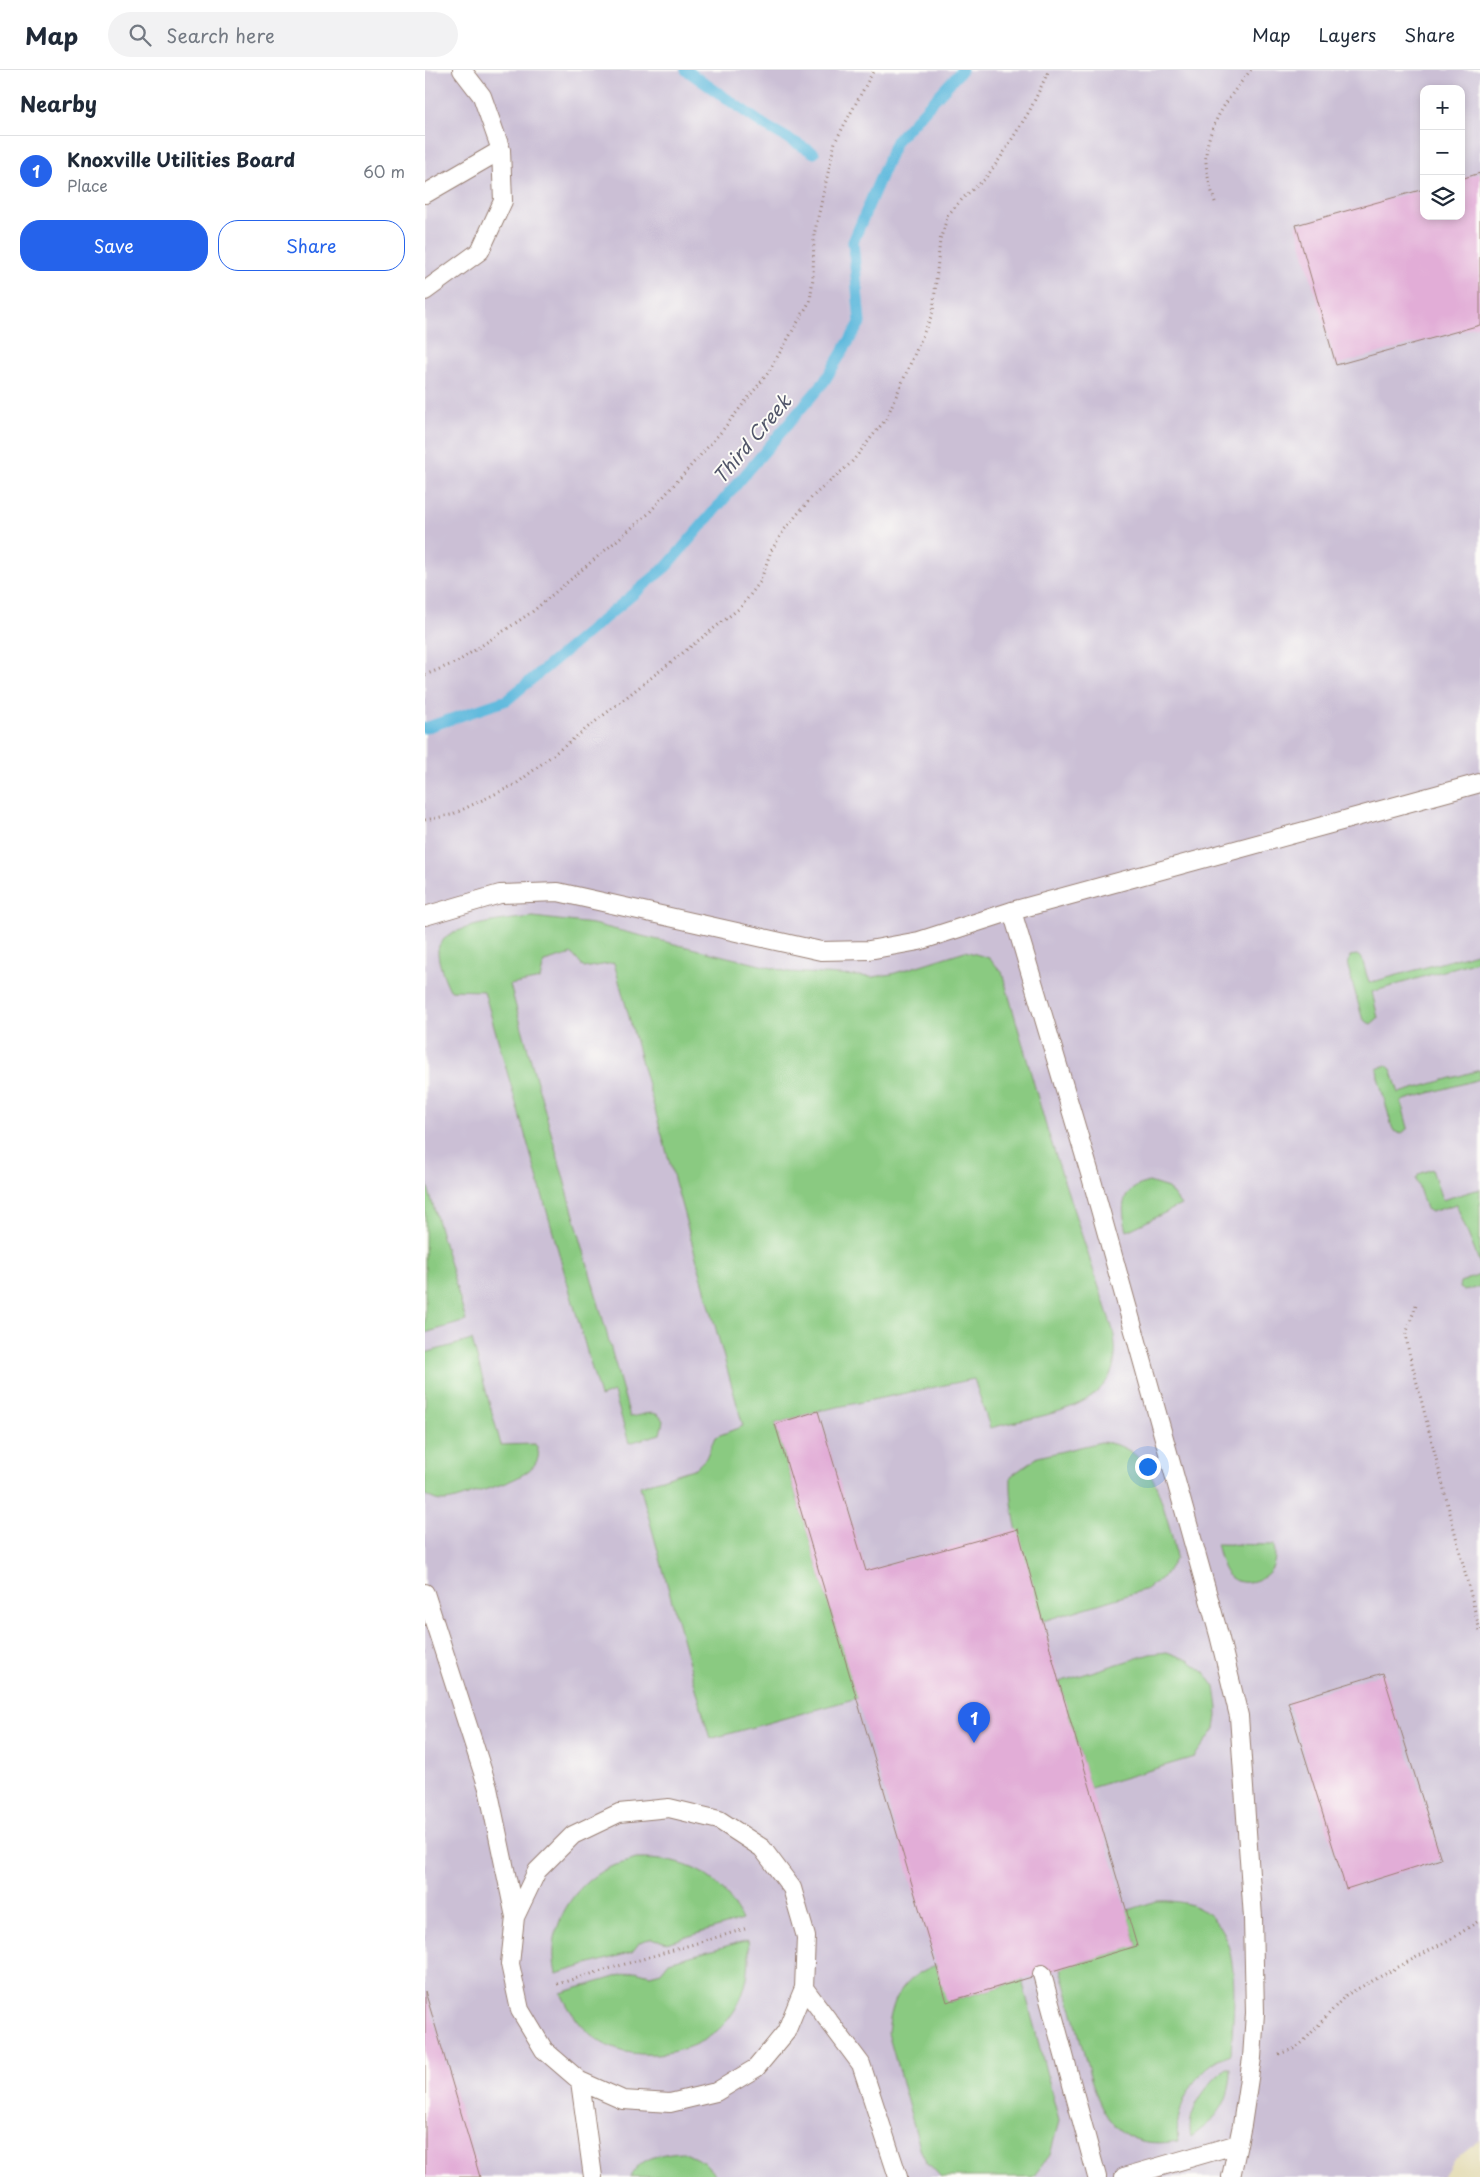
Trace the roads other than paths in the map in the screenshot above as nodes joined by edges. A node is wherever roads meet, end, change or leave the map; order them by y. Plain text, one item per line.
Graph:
1 (462, 70) edge
2 (501, 150) junction
3 (425, 194) edge
4 (425, 291) edge
5 (1480, 783) edge
6 (1012, 911) junction
7 (425, 916) edge
8 (425, 1593) edge
9 (515, 1917) junction
10 (1042, 1974) dead end
11 (804, 1988) junction
12 (580, 2081) junction
13 (1238, 2144) junction
14 (593, 2177) edge
15 (898, 2177) edge
16 (1097, 2177) edge
17 (1123, 2177) edge
18 (1231, 2177) edge

1 - 2 lane
2 - 3 lane
2 - 4 lane
5 - 6 lane
6 - 7 lane
6 - 13 lane
8 - 9 lane
9 - 11 lane
9 - 12 lane
10 - 16 lane
11 - 12 lane
11 - 15 lane
12 - 14 lane
13 - 17 lane
13 - 18 lane

